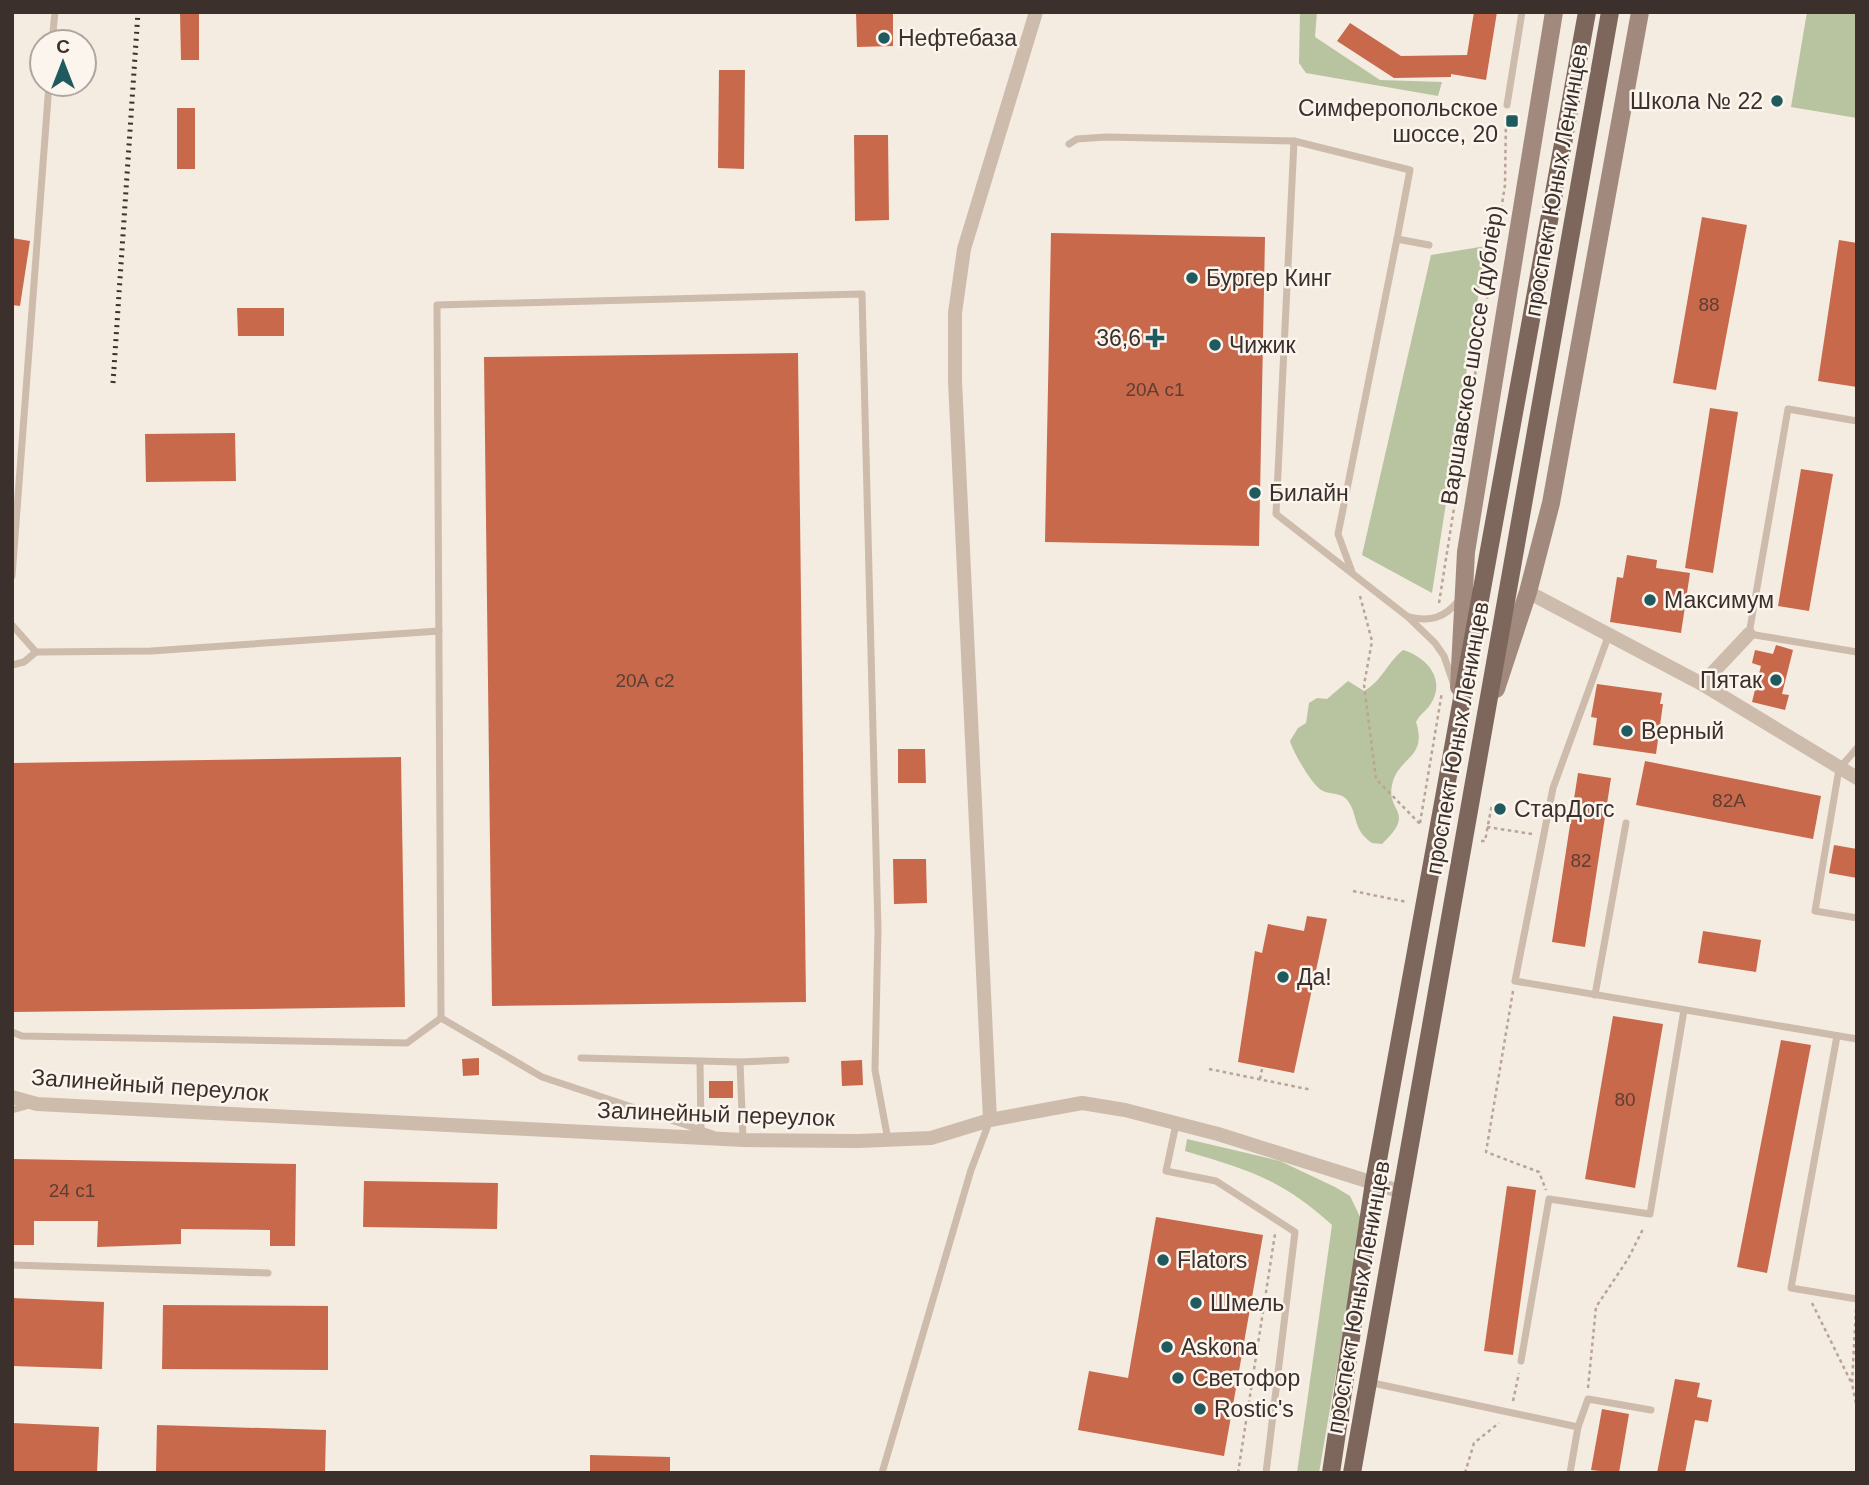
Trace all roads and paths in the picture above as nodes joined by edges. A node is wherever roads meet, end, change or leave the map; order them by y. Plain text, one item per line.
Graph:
1 (1036, 12) edge
2 (1522, 12) edge
3 (1554, 12) edge
4 (1587, 12) edge
5 (1610, 12) edge
6 (1640, 12) edge
7 (48, 98) edge
8 (1507, 104) joint
9 (1294, 141) junction
10 (1069, 144) dead end
11 (1397, 239) junction
12 (1429, 245) dead end
13 (1857, 421) edge
14 (1353, 574) junction
15 (12, 576) edge
16 (1463, 588) junction
17 (1528, 592) junction
18 (1408, 617) junction
19 (1438, 618) junction
20 (12, 625) edge
21 (439, 631) junction
22 (1749, 634) junction
23 (1608, 637) junction
24 (36, 652) junction
25 (1857, 652) edge
26 (12, 665) edge
27 (1702, 684) junction
28 (1442, 689) dead end
29 (1458, 707) junction
30 (1487, 716) junction
31 (1857, 748) edge
32 (1839, 769) junction
33 (1857, 778) edge
34 (1626, 823) dead end
35 (1420, 824) junction
36 (1487, 827) dead end
37 (1419, 830) dead end
38 (1544, 835) junction
39 (1409, 889) dead end
40 (1353, 891) dead end
41 (1857, 918) edge
42 (1515, 981) junction
43 (1595, 995) junction
44 (1684, 1010) junction
45 (441, 1018) junction
46 (12, 1032) edge
47 (1837, 1036) junction
48 (1857, 1039) edge
49 (580, 1058) dead end
50 (786, 1060) dead end
51 (700, 1062) junction
52 (740, 1062) junction
53 (1209, 1069) dead end
54 (1262, 1069) dead end
55 (1260, 1079) junction
56 (1312, 1090) dead end
57 (12, 1097) edge
58 (37, 1104) junction
59 (12, 1110) edge
60 (990, 1120) junction
61 (1176, 1123) junction
62 (701, 1130) junction
63 (727, 1139) junction
64 (743, 1140) junction
65 (888, 1140) junction
66 (1374, 1182) junction
67 (1402, 1192) junction
68 (1549, 1199) junction
69 (1650, 1214) junction
70 (1277, 1220) junction
71 (12, 1265) edge
72 (268, 1273) dead end
73 (1805, 1291) junction
74 (1857, 1301) edge
75 (1521, 1361) joint
76 (1368, 1382) junction
77 (1852, 1384) junction
78 (1588, 1399) junction
79 (1857, 1408) edge
80 (1651, 1410) dead end
81 (1511, 1412) junction
82 (1578, 1427) junction
83 (882, 1473) edge
84 (1238, 1473) edge
85 (1266, 1473) edge
86 (1331, 1473) edge
87 (1352, 1473) edge
88 (1465, 1473) edge
89 (1570, 1473) edge

1 - 60 street
2 - 8 lane
3 - 16 main road, Варшавское шоссе (дублёр)
4 - 29 main road, проспект Юных Ленинцев
5 - 30 main road, проспект Юных Ленинцев
6 - 17 main road
7 - 15 lane
8 - 19 path
9 - 10 lane
9 - 11 lane
9 - 14 lane
11 - 12 lane
11 - 14 lane
13 - 22 lane
14 - 18 lane
14 - 35 path
16 - 19 lane
16 - 29 main road, Варшавское шоссе (дублёр)
17 - 23 street
17 - 30 main road
18 - 19 lane
18 - 29 lane
20 - 24 lane
21 - 24 lane
21 - 45 lane
21 - 65 lane
22 - 25 lane
22 - 27 street
23 - 27 street
23 - 38 lane
24 - 26 lane
27 - 32 street
28 - 35 path
29 - 66 main road, проспект Юных Ленинцев
30 - 67 main road, проспект Юных Ленинцев
31 - 32 lane
32 - 33 street
32 - 41 lane
34 - 43 lane
35 - 37 path
36 - 38 path
38 - 42 lane
39 - 40 path
42 - 43 lane
42 - 68 path
43 - 44 lane
44 - 47 lane
44 - 69 lane
45 - 46 lane
45 - 62 lane
47 - 48 lane
47 - 73 lane
49 - 51 lane
50 - 52 lane
51 - 52 lane
51 - 62 lane
52 - 64 lane
53 - 55 path
54 - 55 path
55 - 56 path
57 - 58 street, Залинейный переулок
58 - 59 lane
58 - 63 street, Залинейный переулок
60 - 61 street, Залинейный переулок
60 - 65 street, Залинейный переулок
60 - 83 lane
61 - 66 street, Залинейный переулок
61 - 70 lane
62 - 63 lane
63 - 64 street, Залинейный переулок
64 - 65 street, Залинейный переулок
66 - 67 street, Залинейный переулок
66 - 86 main road, проспект Юных Ленинцев
67 - 76 main road, проспект Юных Ленинцев
68 - 69 lane
68 - 75 lane
69 - 78 path
70 - 84 path
70 - 85 lane
71 - 72 lane
73 - 74 lane
73 - 77 path
74 - 77 path
75 - 81 path
76 - 81 lane
76 - 87 main road, проспект Юных Ленинцев
77 - 79 path
78 - 80 lane
78 - 82 lane
81 - 82 lane
81 - 88 path
82 - 89 lane

